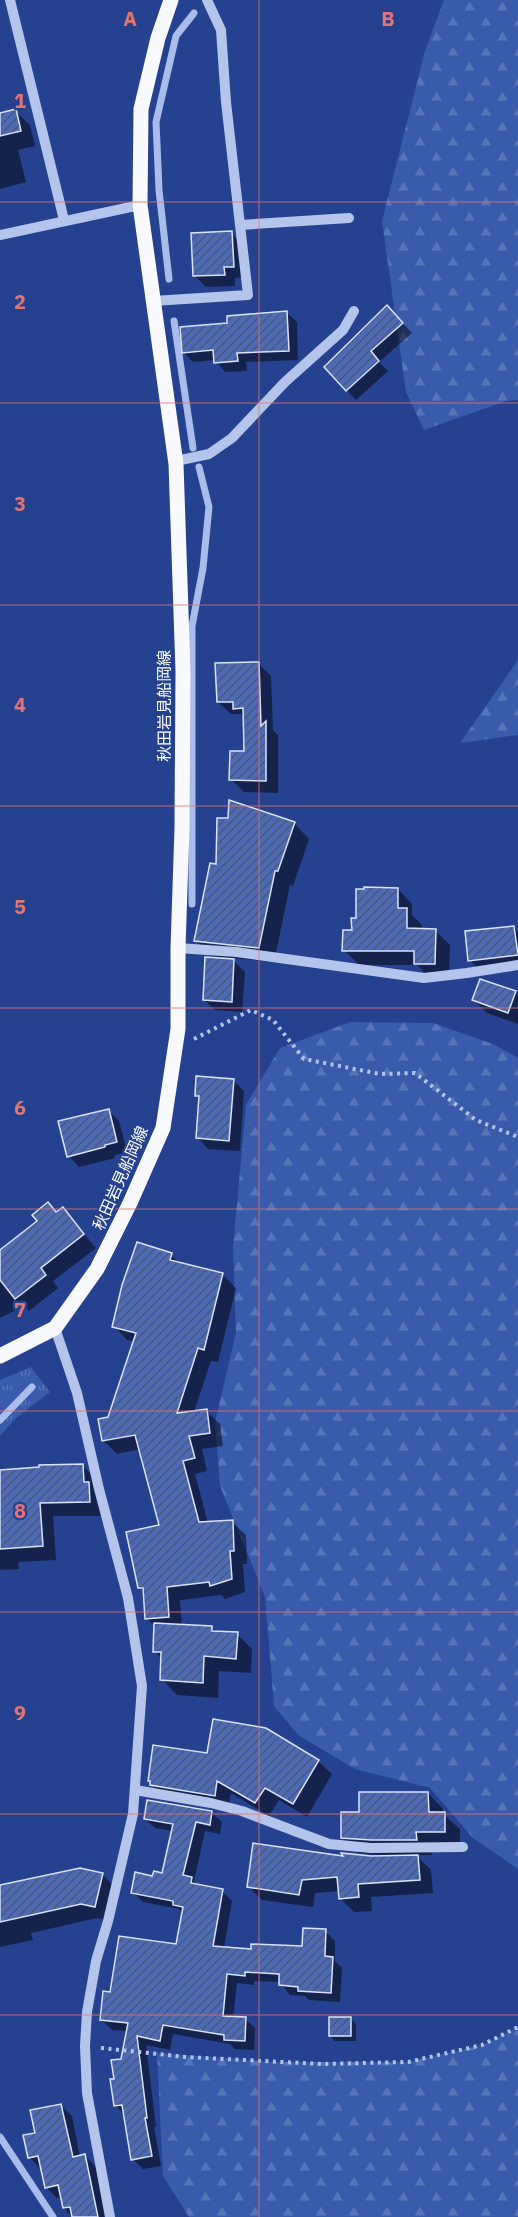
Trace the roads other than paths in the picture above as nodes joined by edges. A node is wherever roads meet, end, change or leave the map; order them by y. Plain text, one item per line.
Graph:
1 (10, 0) edge
2 (171, 0) edge
3 (207, 0) edge
4 (140, 205) junction
5 (349, 218) dead end
6 (64, 220) junction
7 (240, 225) junction
8 (0, 235) edge
9 (153, 301) junction
10 (354, 310) dead end
11 (176, 461) junction
12 (178, 948) junction
13 (518, 964) edge
14 (55, 1328) junction
15 (0, 1356) edge
16 (135, 1790) junction
17 (463, 1847) dead end
18 (110, 2217) edge

1 - 6 street
2 - 4 main road, 秋田岩見船岡線
3 - 7 street
4 - 6 street
4 - 9 main road, 秋田岩見船岡線
5 - 7 street
6 - 8 street
7 - 9 street
9 - 11 main road, 秋田岩見船岡線
10 - 11 street
11 - 12 main road, 秋田岩見船岡線
12 - 13 street
12 - 14 main road, 秋田岩見船岡線
14 - 15 main road, 秋田岩見船岡線
14 - 16 street
16 - 17 street
16 - 18 street

